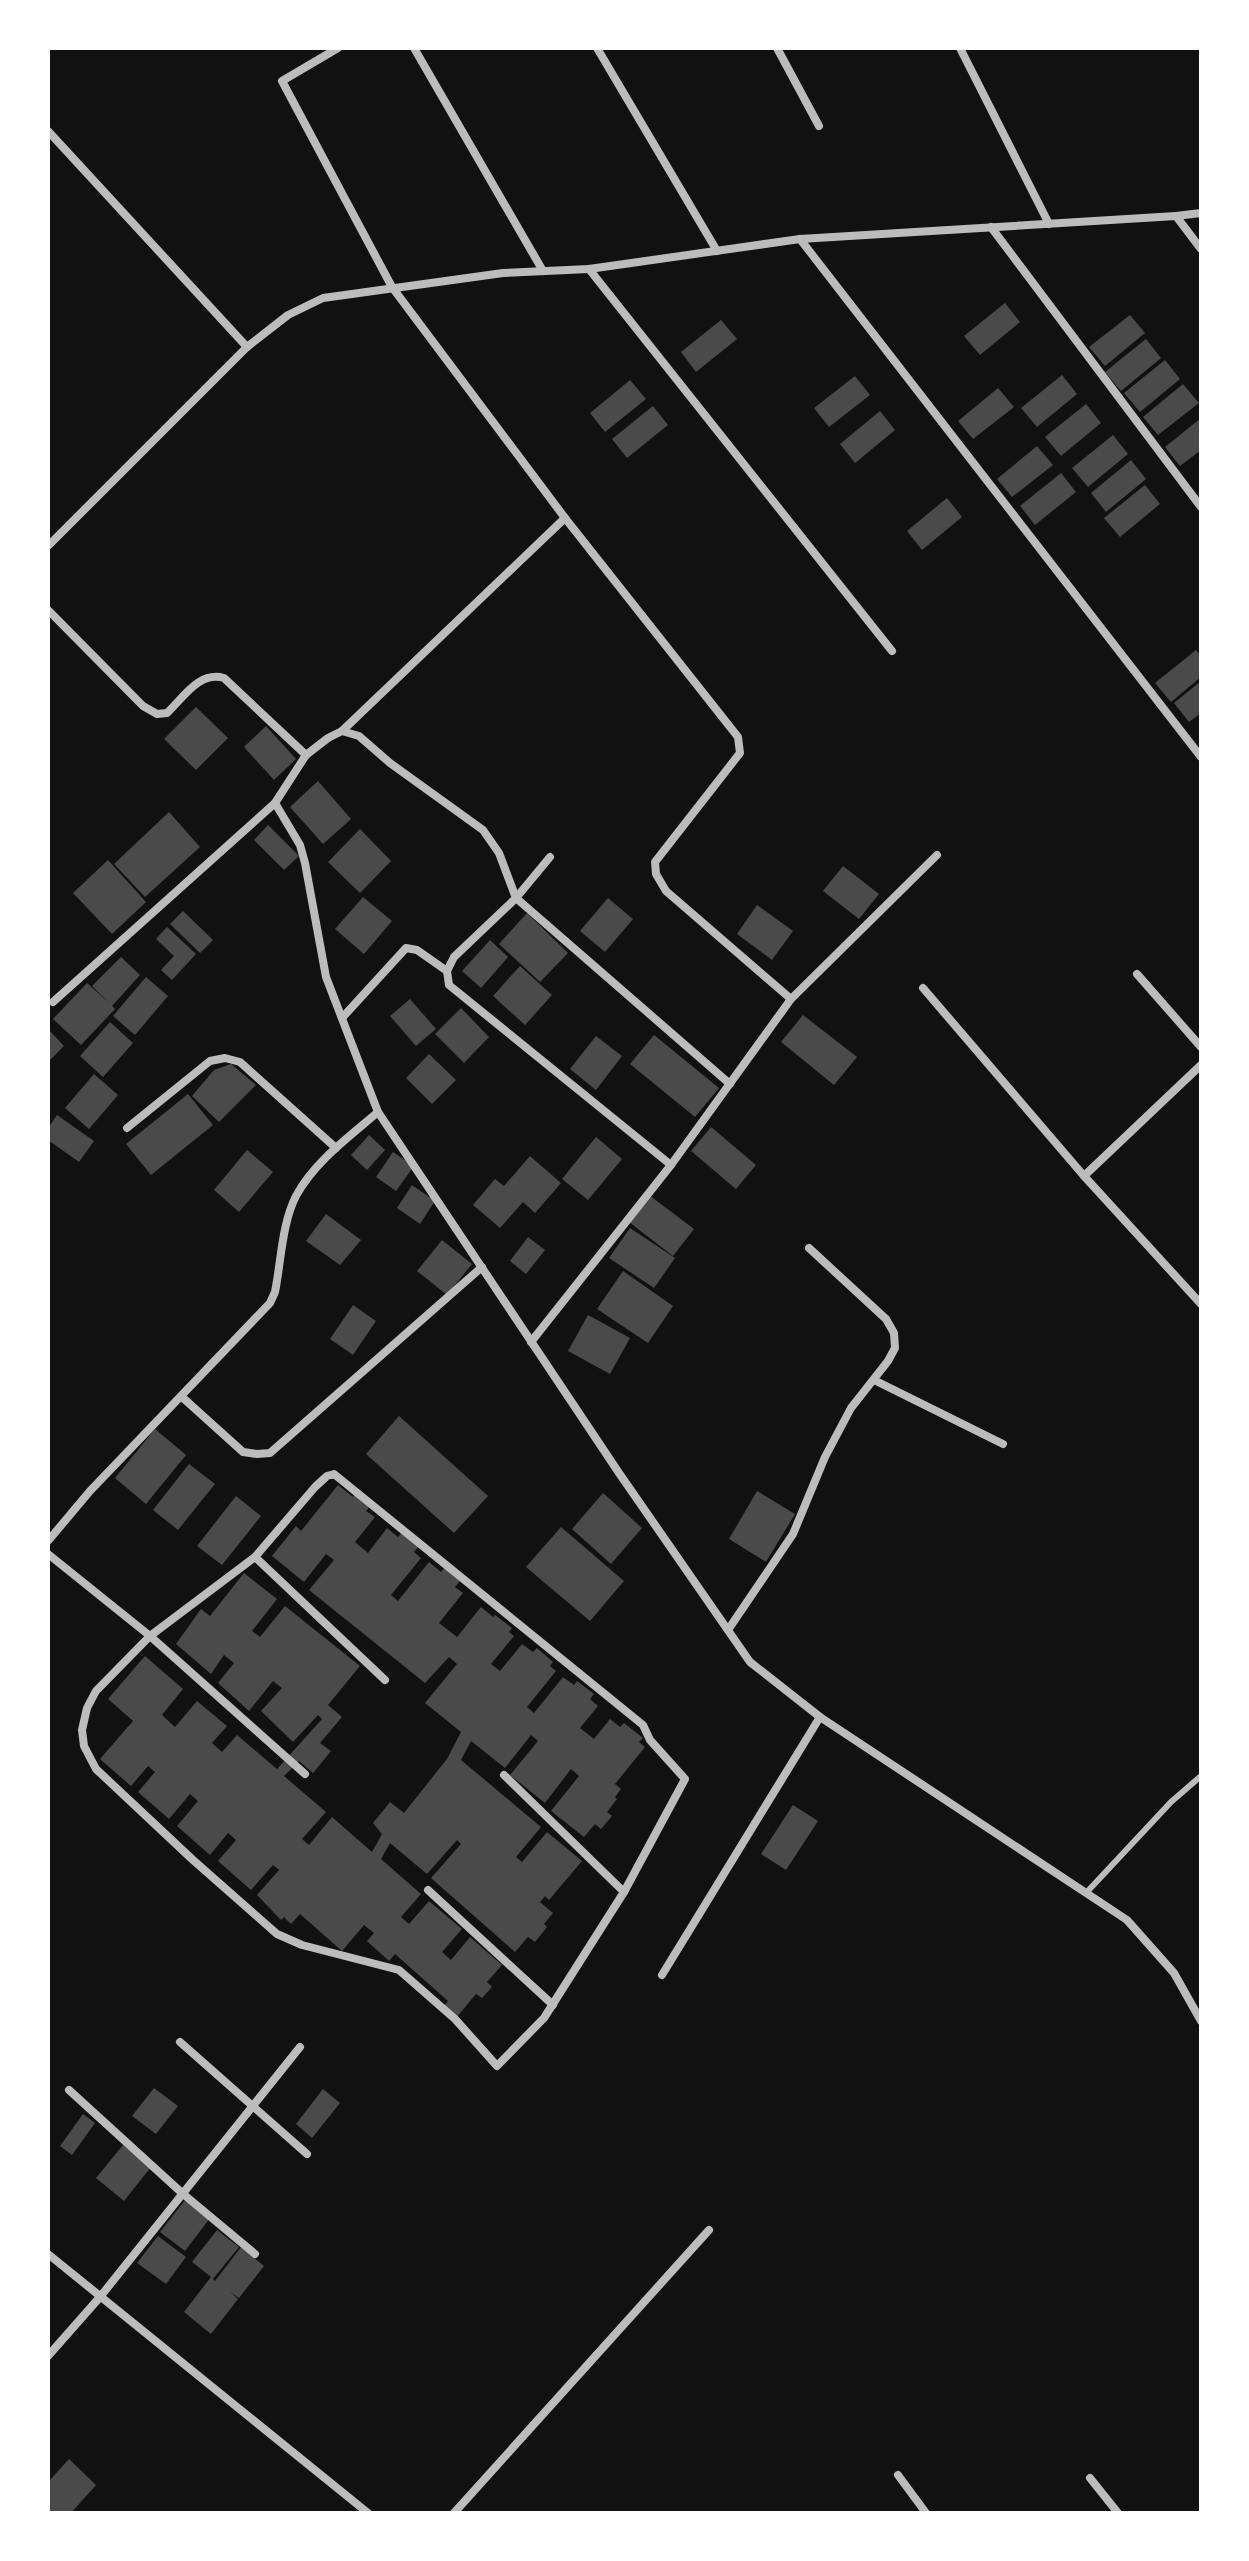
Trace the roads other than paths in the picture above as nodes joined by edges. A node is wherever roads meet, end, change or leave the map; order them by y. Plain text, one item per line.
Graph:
1 (338, 48) edge
2 (414, 48) edge
3 (597, 48) edge
4 (777, 48) edge
5 (960, 48) edge
6 (819, 126) dead end
7 (48, 131) edge
8 (1201, 213) edge
9 (1176, 216) junction
10 (1049, 224) junction
11 (991, 227) junction
12 (800, 239) junction
13 (1201, 249) edge
14 (717, 251) junction
15 (589, 269) junction
16 (543, 271) junction
17 (392, 287) junction
18 (247, 347) junction
19 (1201, 507) edge
20 (565, 518) junction
21 (48, 546) edge
22 (48, 610) edge
23 (892, 651) dead end
24 (342, 731) junction
25 (306, 755) junction
26 (1201, 757) edge
27 (275, 803) junction
28 (937, 855) dead end
29 (550, 857) dead end
30 (516, 898) junction
31 (447, 971) junction
32 (1137, 974) dead end
33 (923, 988) dead end
34 (791, 999) junction
35 (53, 1002) dead end
36 (342, 1018) junction
37 (1201, 1047) edge
38 (1201, 1065) edge
39 (730, 1084) junction
40 (378, 1112) junction
41 (127, 1128) dead end
42 (336, 1148) junction
43 (671, 1165) junction
44 (1084, 1176) junction
45 (809, 1248) dead end
46 (482, 1267) junction
47 (1201, 1304) edge
48 (531, 1342) junction
49 (874, 1380) junction
50 (182, 1397) junction
51 (1003, 1444) dead end
52 (48, 1541) edge
53 (48, 1554) edge
54 (255, 1557) junction
55 (728, 1630) junction
56 (150, 1636) junction
57 (385, 1680) dead end
58 (820, 1717) junction
59 (305, 1774) dead end
60 (504, 1775) dead end
61 (1201, 1776) edge
62 (428, 1890) dead end
63 (624, 1892) junction
64 (1086, 1893) junction
65 (662, 1975) dead end
66 (553, 2005) junction
67 (1201, 2021) edge
68 (180, 2042) dead end
69 (300, 2047) dead end
70 (69, 2090) dead end
71 (254, 2107) junction
72 (307, 2154) dead end
73 (182, 2193) junction
74 (709, 2230) dead end
75 (48, 2254) edge
76 (255, 2254) dead end
77 (100, 2297) junction
78 (48, 2356) edge
79 (898, 2475) dead end
80 (1090, 2478) dead end
81 (368, 2513) edge
82 (454, 2513) edge
83 (926, 2513) edge
84 (1118, 2513) edge

1 - 17 street
2 - 16 street
3 - 14 street
4 - 6 street
5 - 10 street
7 - 18 street
8 - 9 street
9 - 10 street
9 - 13 street
10 - 11 street
11 - 12 street
11 - 19 street
12 - 14 street
12 - 26 street
14 - 15 street
15 - 16 street
15 - 23 street
16 - 17 street
17 - 18 street
17 - 20 street
18 - 21 street
20 - 24 street
20 - 34 street
22 - 25 street
24 - 25 street
24 - 30 street
25 - 27 street
27 - 35 street
27 - 36 street
28 - 34 street
29 - 30 street
30 - 31 street
30 - 39 street
31 - 36 street
31 - 43 street
32 - 37 street
33 - 44 street
34 - 39 street
36 - 40 street
38 - 44 street
39 - 43 street
40 - 42 street
40 - 46 street
41 - 42 street
42 - 50 street
43 - 48 street
44 - 47 street
45 - 49 street
46 - 48 street
46 - 50 street
48 - 55 street
49 - 51 street
49 - 55 street
50 - 52 street
53 - 56 street
54 - 56 street
54 - 57 street
54 - 63 street
55 - 58 street
56 - 59 street
56 - 66 street
58 - 64 street
58 - 65 street
60 - 63 street
61 - 64 lane
62 - 66 street
63 - 66 street
64 - 67 street
68 - 71 street
69 - 71 street
70 - 73 street
71 - 72 street
71 - 73 street
73 - 76 street
73 - 77 street
74 - 82 street
75 - 77 street
77 - 78 street
77 - 81 street
79 - 83 street
80 - 84 street

